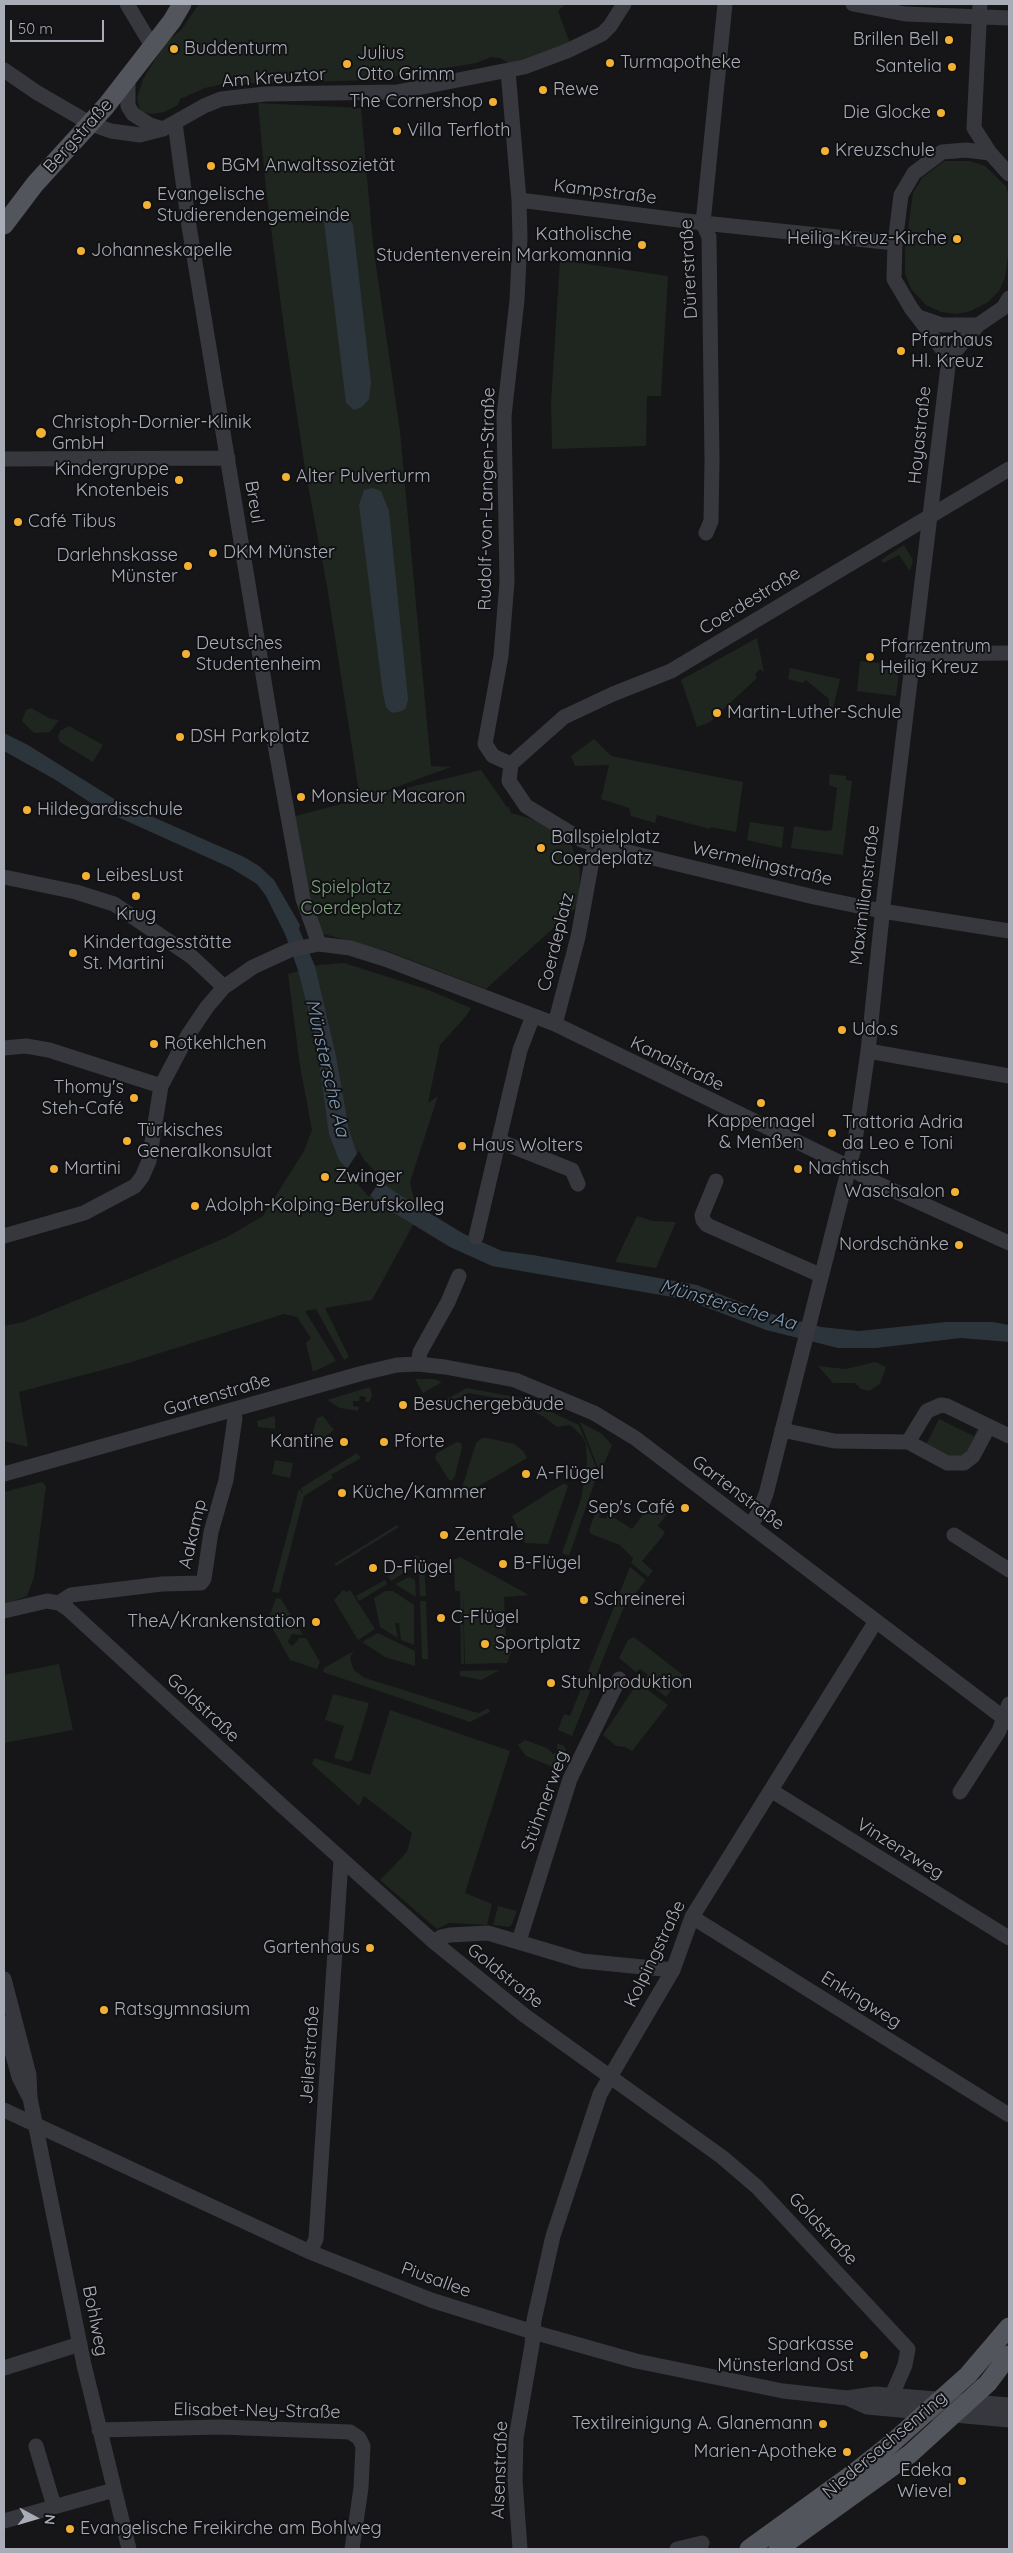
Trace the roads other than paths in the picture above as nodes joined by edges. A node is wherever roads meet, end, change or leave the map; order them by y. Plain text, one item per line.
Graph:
1 (127, 4) edge
2 (182, 4) edge
3 (624, 4) edge
4 (725, 4) edge
5 (853, 4) edge
6 (980, 10) edge
7 (1009, 18) edge
8 (152, 46) junction
9 (4, 70) edge
10 (508, 71) junction
11 (128, 78) junction
12 (91, 124) junction
13 (169, 126) junction
14 (990, 153) junction
15 (1009, 174) edge
16 (519, 200) junction
17 (703, 223) junction
18 (4, 225) edge
19 (895, 243) junction
20 (1009, 298) edge
21 (919, 317) junction
22 (978, 325) junction
23 (949, 358) junction
24 (228, 458) junction
25 (4, 459) edge
26 (1009, 468) edge
27 (930, 516) junction
28 (706, 533) dead end
29 (1009, 653) edge
30 (914, 654) junction
31 (511, 764) junction
32 (595, 844) junction
33 (4, 876) edge
34 (882, 911) junction
35 (1009, 931) edge
36 (313, 944) junction
37 (224, 987) junction
38 (533, 1016) junction
39 (555, 1024) junction
40 (4, 1048) edge
41 (868, 1051) junction
42 (1009, 1076) edge
43 (161, 1086) junction
44 (499, 1141) junction
45 (849, 1168) junction
46 (716, 1181) dead end
47 (578, 1184) dead end
48 (4, 1236) edge
49 (476, 1237) dead end
50 (1009, 1243) edge
51 (820, 1275) junction
52 (459, 1276) dead end
53 (418, 1364) junction
54 (233, 1410) junction
55 (989, 1426) junction
56 (782, 1430) junction
57 (1009, 1436) edge
58 (908, 1442) junction
59 (4, 1463) edge
60 (27, 1467) junction
61 (4, 1474) edge
62 (750, 1525) junction
63 (954, 1536) dead end
64 (1009, 1570) edge
65 (59, 1603) junction
66 (4, 1611) edge
67 (876, 1621) junction
68 (619, 1679) dead end
69 (1009, 1704) edge
70 (1006, 1721) edge
71 (772, 1791) junction
72 (960, 1792) dead end
73 (341, 1860) junction
74 (692, 1917) junction
75 (1009, 1938) edge
76 (519, 1941) junction
77 (434, 1942) junction
78 (673, 1970) junction
79 (4, 1979) edge
80 (4, 2023) edge
81 (611, 2077) junction
82 (30, 2098) junction
83 (4, 2110) edge
84 (1009, 2115) edge
85 (35, 2124) junction
86 (310, 2252) junction
87 (1009, 2327) edge
88 (533, 2332) junction
89 (80, 2344) junction
90 (1009, 2355) edge
91 (4, 2368) edge
92 (892, 2395) junction
93 (846, 2398) junction
94 (942, 2398) junction
95 (969, 2400) junction
96 (1009, 2405) edge
97 (925, 2413) junction
98 (952, 2416) junction
99 (1009, 2420) edge
100 (99, 2430) junction
101 (36, 2446) dead end
102 (114, 2490) junction
103 (54, 2506) junction
104 (5, 2516) edge
105 (702, 2542) dead end
106 (129, 2549) edge
107 (352, 2549) edge
108 (520, 2549) edge
109 (678, 2549) edge
110 (749, 2549) edge
111 (778, 2549) edge

1 - 8 street
2 - 8 main road, Bergstraße
3 - 10 street, Am Kreuztor
4 - 17 street, Dürerstraße
5 - 6 street
6 - 7 street
6 - 14 street
8 - 11 main road, Bergstraße
9 - 12 street, Am Kreuztor
10 - 13 street, Am Kreuztor
10 - 16 street, Rudolf-von-Langen-Straße
11 - 12 main road, Bergstraße
11 - 13 street
12 - 13 street, Am Kreuztor
12 - 18 main road, Bergstraße
13 - 24 street, Breul
14 - 15 street
14 - 19 street
16 - 17 street, Kampstraße
16 - 31 street, Rudolf-von-Langen-Straße
17 - 19 street, Kampstraße
17 - 28 street, Dürerstraße
19 - 21 street
20 - 22 street
21 - 22 street
21 - 23 street
22 - 23 street
23 - 27 street, Hoyastraße
24 - 25 street
24 - 36 street, Breul
26 - 27 street, Coerdestraße
27 - 30 street, Maximilianstraße
27 - 31 street, Coerdestraße
29 - 30 street
30 - 34 street, Maximilianstraße
31 - 32 street
32 - 34 street, Wermelingstraße
32 - 39 street, Coerdeplatz
33 - 37 street
34 - 35 street, Wermelingstraße
34 - 41 street, Maximilianstraße
36 - 37 street
36 - 38 street, Kanalstraße
37 - 43 street
38 - 39 street, Kanalstraße
38 - 44 street
39 - 45 street, Kanalstraße
40 - 43 street
41 - 42 street
41 - 45 street, Maximilianstraße
43 - 48 street
44 - 47 street
44 - 49 street
45 - 50 street, Kanalstraße
45 - 51 street, Maximilianstraße
46 - 51 street
51 - 56 street, Maximilianstraße
52 - 53 street
53 - 54 street, Gartenstraße
53 - 62 street, Gartenstraße
54 - 60 street, Gartenstraße
54 - 65 street, Aakamp
55 - 57 street
55 - 58 street
55 - 58 street
56 - 58 street
56 - 62 street, Maximilianstraße
59 - 60 street, Gartenstraße
60 - 61 street, Gartenstraße
62 - 67 street, Gartenstraße
63 - 64 street
65 - 66 street
65 - 73 street, Goldstraße
67 - 70 street, Gartenstraße
67 - 71 street, Kolpingstraße
68 - 76 street, Stühmerweg
69 - 70 street
70 - 72 street
71 - 74 street, Kolpingstraße
71 - 75 street, Vinzenzweg
73 - 77 street, Goldstraße
73 - 86 street, Jeilerstraße
74 - 78 street, Kolpingstraße
74 - 84 street, Enkingweg
76 - 77 street
76 - 78 street
77 - 81 street, Goldstraße
78 - 81 street, Kolpingstraße
79 - 82 street, Bohlweg
80 - 82 street, Bohlweg
81 - 88 street, Kolpingstraße
81 - 92 street, Goldstraße
82 - 85 street, Bohlweg
83 - 85 street, Piusallee
85 - 86 street, Piusallee
85 - 89 street, Bohlweg
86 - 88 street, Piusallee
87 - 94 main road, Niedersachsenring
88 - 93 street, Piusallee
88 - 108 street, Alsenstraße
89 - 91 street
89 - 100 street, Bohlweg
90 - 95 main road, Niedersachsenring
92 - 93 street, Piusallee
92 - 94 street, Piusallee
93 - 97 street, Piusallee
94 - 95 street, Piusallee
94 - 97 main road, Niedersachsenring
95 - 96 street, Piusallee
95 - 98 main road, Niedersachsenring
97 - 98 street, Piusallee
97 - 110 main road, Niedersachsenring
98 - 99 street, Piusallee
98 - 111 main road, Niedersachsenring
100 - 102 street, Bohlweg
100 - 107 street, Elisabet-Ney-Straße
101 - 103 street
102 - 103 street
102 - 106 street, Bohlweg
103 - 104 street
105 - 109 street

